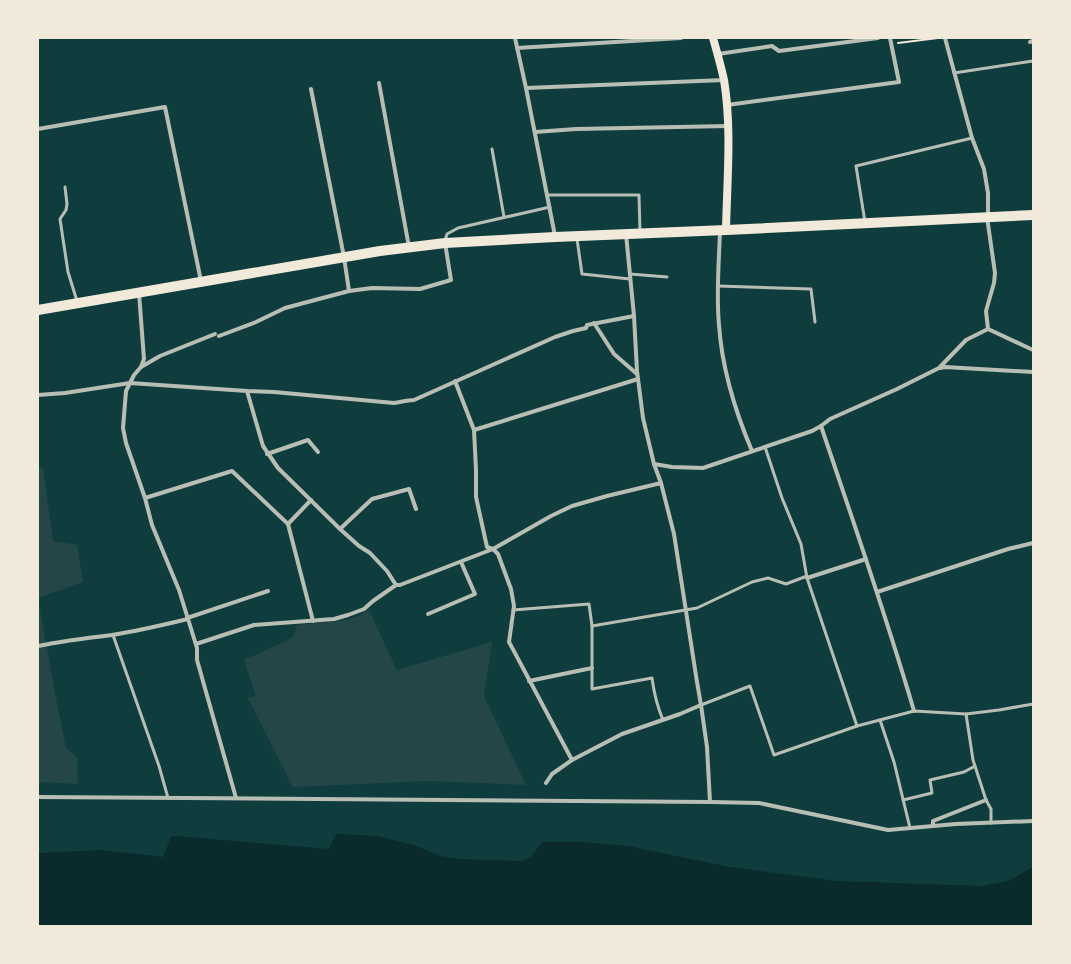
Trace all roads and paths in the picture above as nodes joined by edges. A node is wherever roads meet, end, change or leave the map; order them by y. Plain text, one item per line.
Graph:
1 (515, 38) edge
2 (681, 38) edge
3 (713, 38) edge
4 (878, 38) edge
5 (890, 38) edge
6 (941, 38) edge
7 (945, 38) edge
8 (892, 44) junction
9 (517, 48) junction
10 (717, 54) junction
11 (1033, 61) edge
12 (954, 74) junction
13 (724, 80) junction
14 (379, 83) dead end
15 (526, 88) junction
16 (311, 89) dead end
17 (726, 106) junction
18 (728, 126) junction
19 (38, 129) edge
20 (535, 132) junction
21 (972, 138) junction
22 (492, 149) dead end
23 (65, 187) dead end
24 (548, 195) junction
25 (550, 207) junction
26 (1033, 215) edge
27 (504, 217) junction
28 (987, 217) junction
29 (866, 223) junction
30 (723, 230) junction
31 (640, 233) junction
32 (626, 234) junction
33 (577, 236) junction
34 (555, 237) junction
35 (445, 243) junction
36 (409, 247) junction
37 (344, 258) junction
38 (630, 276) junction
39 (666, 277) dead end
40 (201, 281) junction
41 (718, 286) junction
42 (349, 291) junction
43 (139, 292) junction
44 (78, 303) junction
45 (38, 310) edge
46 (634, 316) junction
47 (815, 322) dead end
48 (594, 324) junction
49 (988, 329) junction
50 (1033, 350) edge
51 (141, 367) junction
52 (939, 368) junction
53 (1033, 372) edge
54 (638, 376) junction
55 (455, 381) junction
56 (130, 383) junction
57 (247, 391) junction
58 (38, 395) edge
59 (821, 426) junction
60 (474, 430) junction
61 (765, 447) junction
62 (318, 452) dead end
63 (752, 452) junction
64 (267, 454) junction
65 (654, 464) junction
66 (661, 483) junction
67 (145, 498) junction
68 (311, 500) junction
69 (416, 509) dead end
70 (288, 524) junction
71 (340, 529) junction
72 (1033, 543) edge
73 (493, 549) junction
74 (866, 559) junction
75 (461, 562) junction
76 (807, 577) junction
77 (396, 584) junction
78 (268, 591) dead end
79 (877, 592) junction
80 (513, 610) junction
81 (686, 610) junction
82 (428, 614) dead end
83 (188, 618) junction
84 (313, 621) junction
85 (592, 626) junction
86 (113, 635) junction
87 (196, 644) junction
88 (38, 646) edge
89 (592, 668) junction
90 (530, 681) junction
91 (1033, 704) edge
92 (701, 705) junction
93 (914, 711) junction
94 (966, 714) junction
95 (663, 720) junction
96 (880, 720) junction
97 (857, 726) junction
98 (572, 760) junction
99 (975, 766) junction
100 (546, 783) dead end
101 (38, 797) edge
102 (168, 798) junction
103 (236, 798) junction
104 (903, 800) junction
105 (986, 800) junction
106 (710, 802) junction
107 (1033, 821) edge
108 (992, 823) junction
109 (933, 826) junction
110 (910, 828) junction

1 - 9 street
2 - 9 street
3 - 10 main road
4 - 10 street
5 - 8 street
6 - 8 path
7 - 12 street
8 - 17 street
9 - 15 street
10 - 13 main road
11 - 12 lane
12 - 21 street
13 - 15 street
13 - 17 main road
14 - 36 street
15 - 20 street
16 - 37 street
17 - 18 main road
18 - 20 street
18 - 30 main road
19 - 40 street
20 - 24 street
21 - 28 street
21 - 29 lane
22 - 27 lane
23 - 44 lane
24 - 25 street
24 - 31 lane
25 - 27 lane
25 - 34 street
26 - 28 main road
27 - 35 lane
28 - 29 main road
28 - 49 street
29 - 30 main road
30 - 31 main road
30 - 41 street
31 - 32 main road
32 - 33 main road
32 - 38 street
33 - 34 main road
33 - 38 lane
34 - 35 main road
35 - 36 main road
35 - 42 street
36 - 37 main road
37 - 40 main road
37 - 42 street
38 - 39 lane
38 - 46 street
40 - 43 main road
41 - 47 lane
41 - 63 street
42 - 51 street
43 - 44 main road
43 - 51 street
44 - 45 main road
46 - 48 street
46 - 54 street
48 - 54 street
48 - 55 street
49 - 50 street
49 - 52 street
51 - 56 street
52 - 53 street
52 - 59 street
54 - 60 street
54 - 65 street
55 - 57 street
55 - 60 street
56 - 57 street
56 - 58 street
56 - 67 street
57 - 64 street
59 - 61 street
59 - 74 street
60 - 73 street
61 - 63 street
61 - 76 lane
62 - 64 street
63 - 65 street
64 - 68 street
65 - 66 street
66 - 73 street
66 - 81 street
67 - 70 street
67 - 83 street
68 - 70 street
68 - 71 street
69 - 71 street
70 - 84 street
71 - 77 street
72 - 79 street
73 - 75 street
73 - 80 street
74 - 76 street
74 - 79 street
75 - 77 street
75 - 82 street
76 - 81 lane
76 - 97 lane
77 - 84 street
78 - 83 street
79 - 93 street
80 - 85 lane
80 - 90 street
81 - 85 lane
81 - 92 street
83 - 86 street
83 - 87 street
84 - 87 street
85 - 89 lane
86 - 88 street
86 - 102 lane
87 - 103 street
89 - 90 street
89 - 95 lane
90 - 98 street
91 - 94 lane
92 - 95 street
92 - 97 lane
92 - 106 street
93 - 94 lane
93 - 96 lane
94 - 99 lane
95 - 98 street
96 - 97 lane
96 - 104 lane
98 - 100 street
99 - 104 lane
99 - 105 lane
101 - 102 street
102 - 103 street
103 - 106 street
104 - 110 lane
105 - 108 lane
105 - 109 street
106 - 110 street
107 - 108 street
108 - 109 street
109 - 110 street

